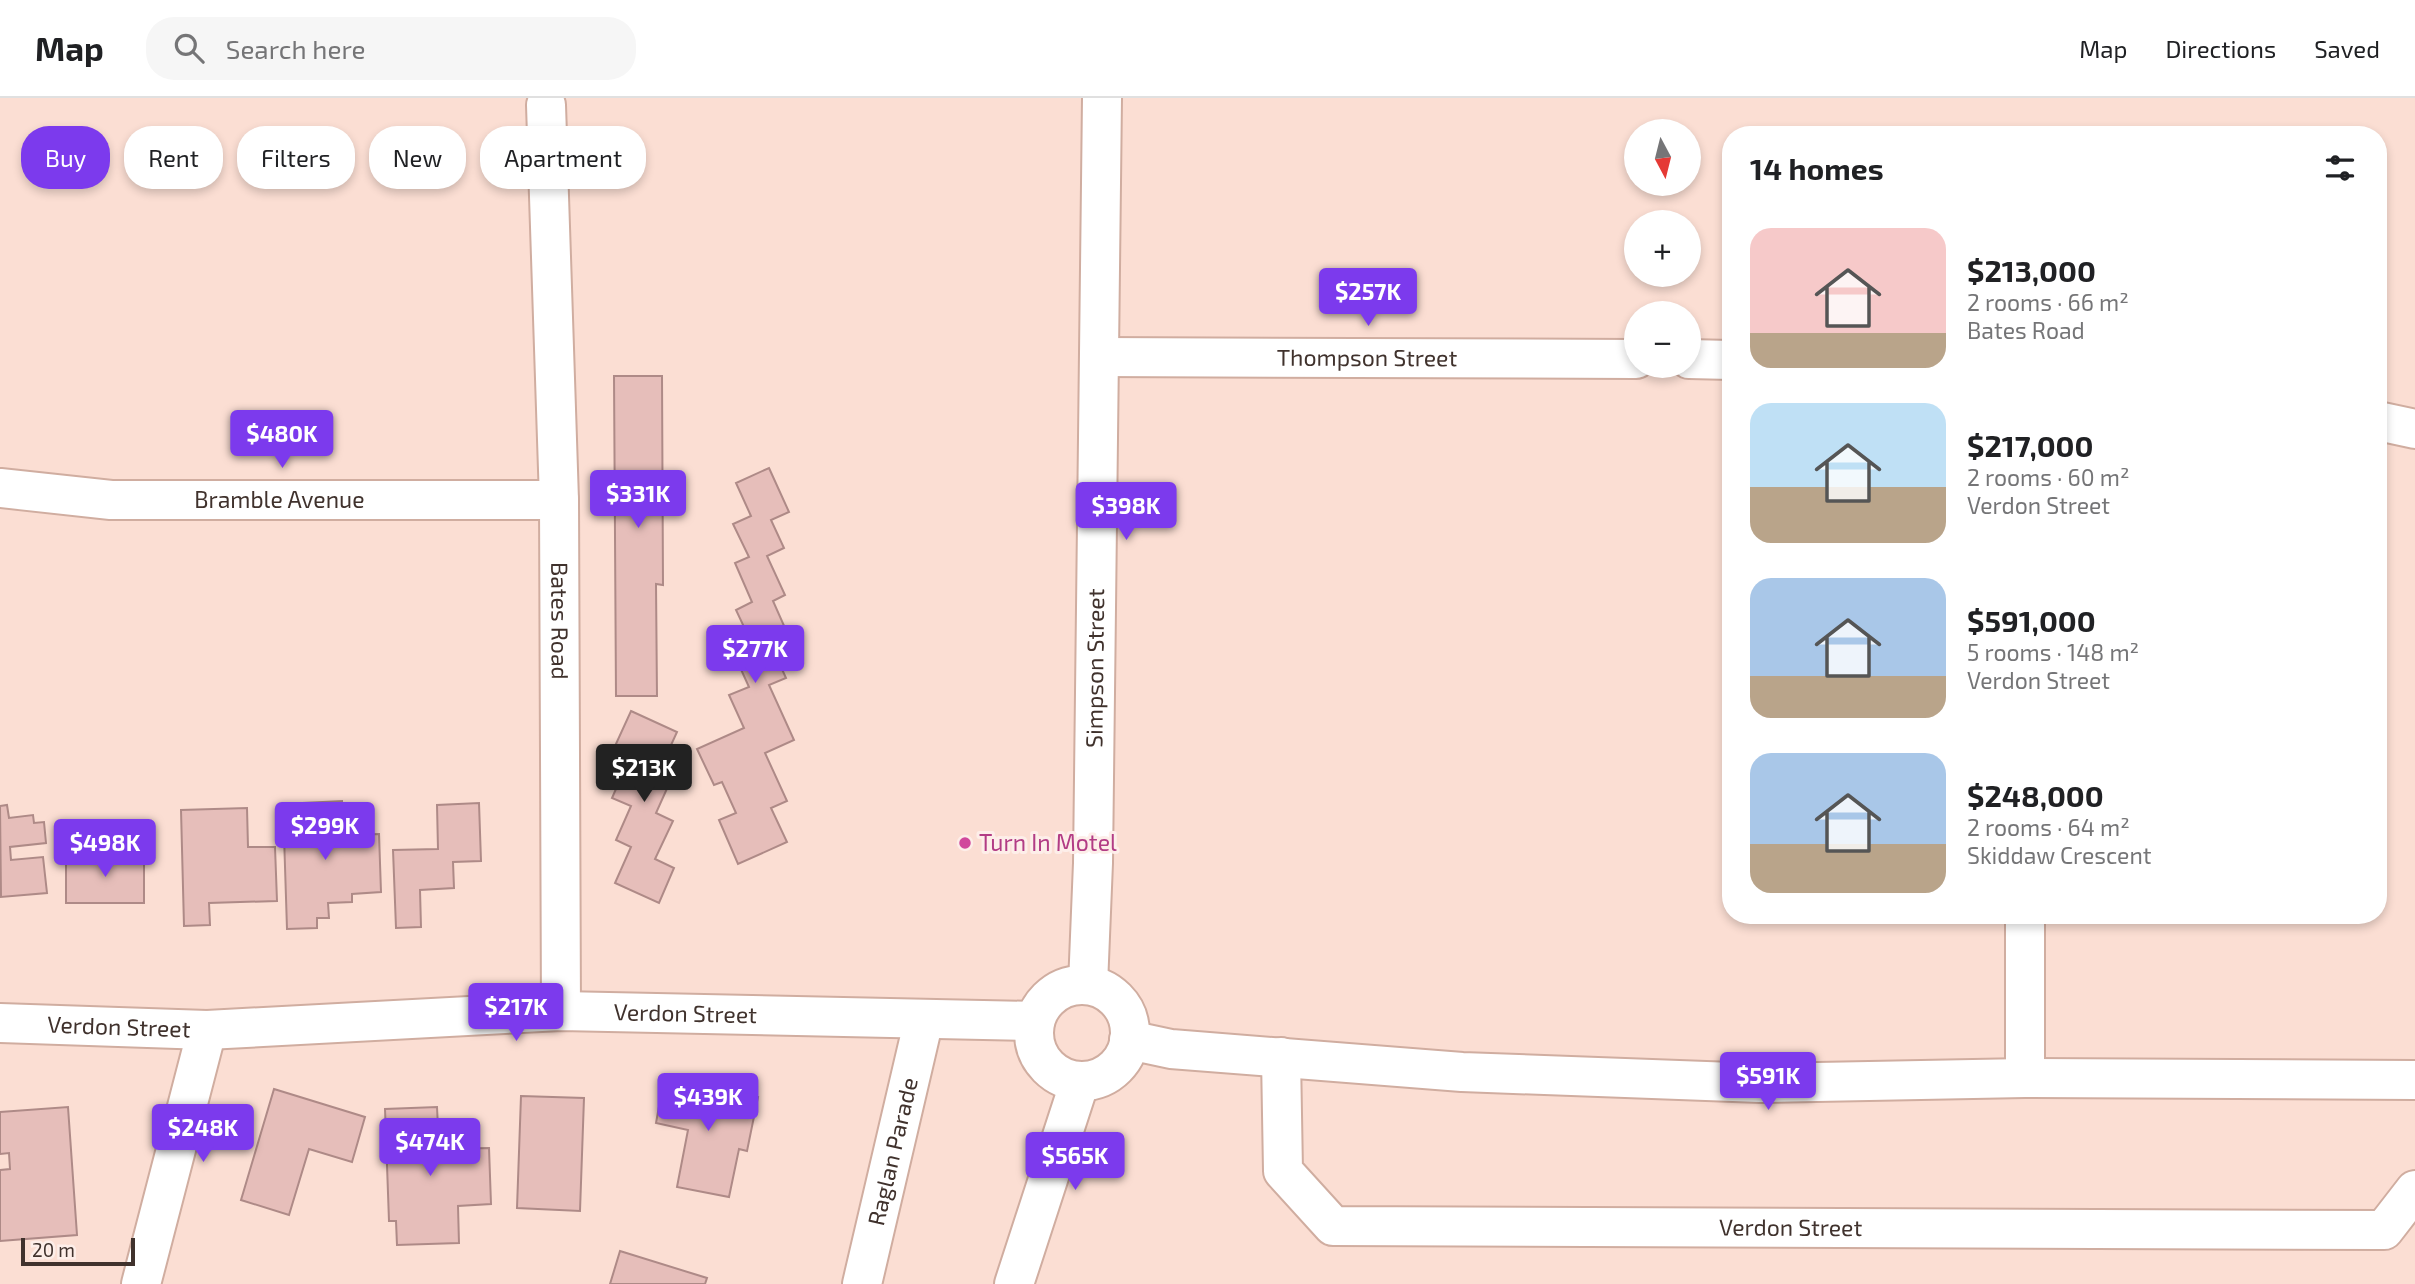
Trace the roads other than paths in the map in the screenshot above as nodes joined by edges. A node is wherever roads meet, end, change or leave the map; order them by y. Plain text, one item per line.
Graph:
1 (1102, 98) edge
2 (546, 106) dead end
3 (1099, 357) junction
4 (1624, 359) edge
5 (1701, 359) edge
6 (1722, 360) edge
7 (2387, 423) edge
8 (2415, 429) edge
9 (0, 488) edge
10 (559, 500) junction
11 (2025, 924) edge
12 (1088, 985) junction
13 (561, 1011) junction
14 (924, 1018) junction
15 (1035, 1021) junction
16 (0, 1023) edge
17 (207, 1030) junction
18 (1129, 1040) junction
19 (1281, 1057) junction
20 (2025, 1078) junction
21 (2415, 1080) edge
22 (1080, 1081) junction
23 (2415, 1190) edge
24 (141, 1284) edge
25 (862, 1284) edge
26 (1014, 1284) edge

1 - 3 street, Simpson Street
2 - 10 street, Bates Road
3 - 4 street, Thompson Street
3 - 12 street, Simpson Street
5 - 6 street
7 - 8 street
9 - 10 street, Bramble Avenue
10 - 13 street, Bates Road
11 - 20 street
12 - 15 street
12 - 18 street
13 - 14 street, Verdon Street
13 - 17 street, Verdon Street
14 - 15 street, Verdon Street
14 - 25 street, Raglan Parade
15 - 22 street
16 - 17 street, Verdon Street
17 - 24 street
18 - 19 street
18 - 22 street
19 - 20 street
19 - 23 street, Verdon Street
20 - 21 street
22 - 26 street

